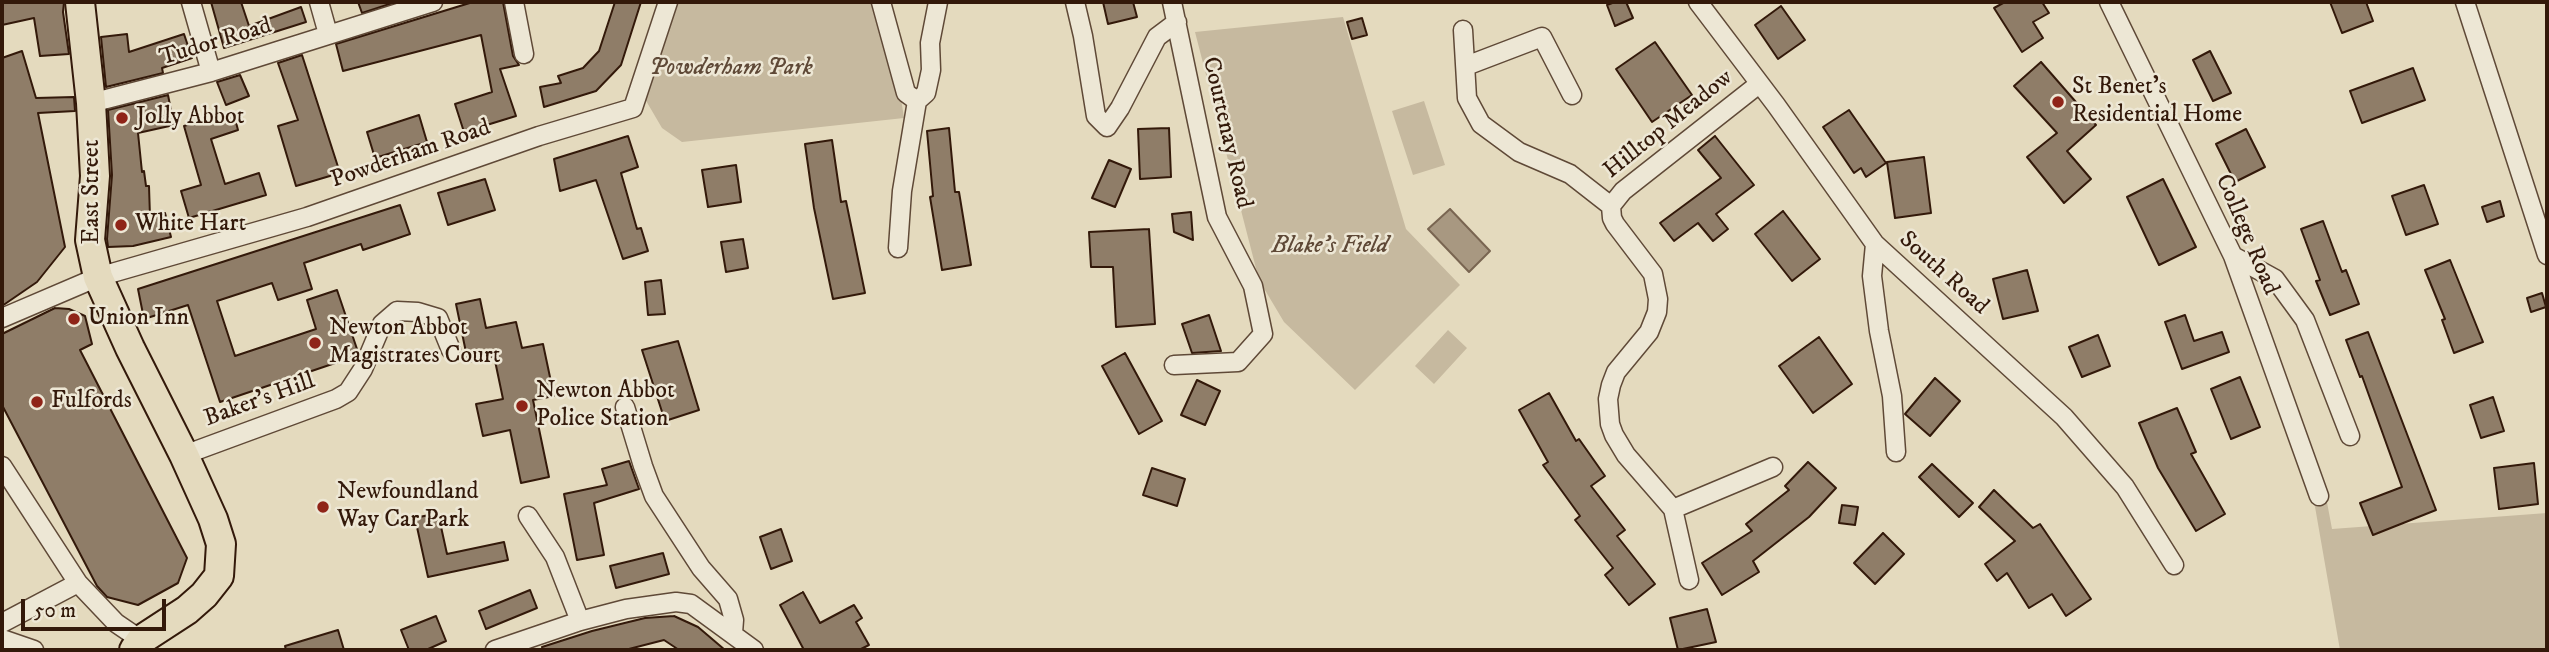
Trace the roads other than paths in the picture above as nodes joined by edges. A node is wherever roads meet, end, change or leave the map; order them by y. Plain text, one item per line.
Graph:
1 (80, 2) edge
2 (191, 2) edge
3 (318, 2) edge
4 (433, 2) edge
5 (514, 2) edge
6 (668, 2) edge
7 (881, 2) edge
8 (938, 2) edge
9 (1075, 2) edge
10 (1172, 2) edge
11 (1698, 2) edge
12 (2109, 2) edge
13 (2465, 2) edge
14 (1177, 22) junction
15 (1464, 30) dead end
16 (328, 34) junction
17 (524, 54) dead end
18 (1466, 66) junction
19 (211, 72) junction
20 (1759, 84) junction
21 (1572, 95) dead end
22 (917, 101) junction
23 (91, 103) junction
24 (1611, 206) junction
25 (1875, 244) junction
26 (898, 248) dead end
27 (2547, 255) edge
28 (2233, 256) junction
29 (98, 277) junction
30 (2, 318) edge
31 (451, 351) dead end
32 (1174, 365) dead end
33 (625, 407) dead end
34 (2350, 436) dead end
35 (1896, 452) dead end
36 (184, 455) junction
37 (2, 466) edge
38 (1773, 467) dead end
39 (7, 488) edge
40 (2319, 496) dead end
41 (1673, 509) junction
42 (528, 516) dead end
43 (2174, 565) dead end
44 (1689, 580) dead end
45 (78, 583) junction
46 (580, 621) junction
47 (2, 624) edge
48 (733, 633) junction
49 (2, 639) edge
50 (137, 645) edge
51 (34, 650) edge
52 (495, 650) edge
53 (754, 650) edge

1 - 23 main road, East Street
2 - 19 street
3 - 16 street
4 - 16 street, Tudor Road
5 - 17 street
6 - 29 street, Powderham Road
7 - 22 street
8 - 22 street
9 - 14 street
10 - 14 street, Courtenay Road
11 - 20 street, South Road
12 - 28 street, College Road
13 - 27 street
14 - 32 street, Courtenay Road
15 - 18 street, Hilltop Meadow
16 - 19 street, Tudor Road
18 - 21 street
18 - 24 street, Hilltop Meadow
19 - 23 street, Tudor Road
20 - 24 street, Hilltop Meadow
20 - 25 street, South Road
22 - 26 street
23 - 29 main road, East Street
24 - 41 street, Hilltop Meadow
25 - 35 street
25 - 43 street, South Road
28 - 34 street
28 - 40 street, College Road
29 - 30 street, East Street
29 - 36 main road
31 - 36 street, Baker's Hill
33 - 48 street
36 - 50 main road
37 - 39 street
38 - 41 street
39 - 45 street
41 - 44 street, Hilltop Meadow
42 - 46 street
45 - 47 street
45 - 50 street
46 - 48 street
46 - 52 street
48 - 53 street
49 - 51 street

